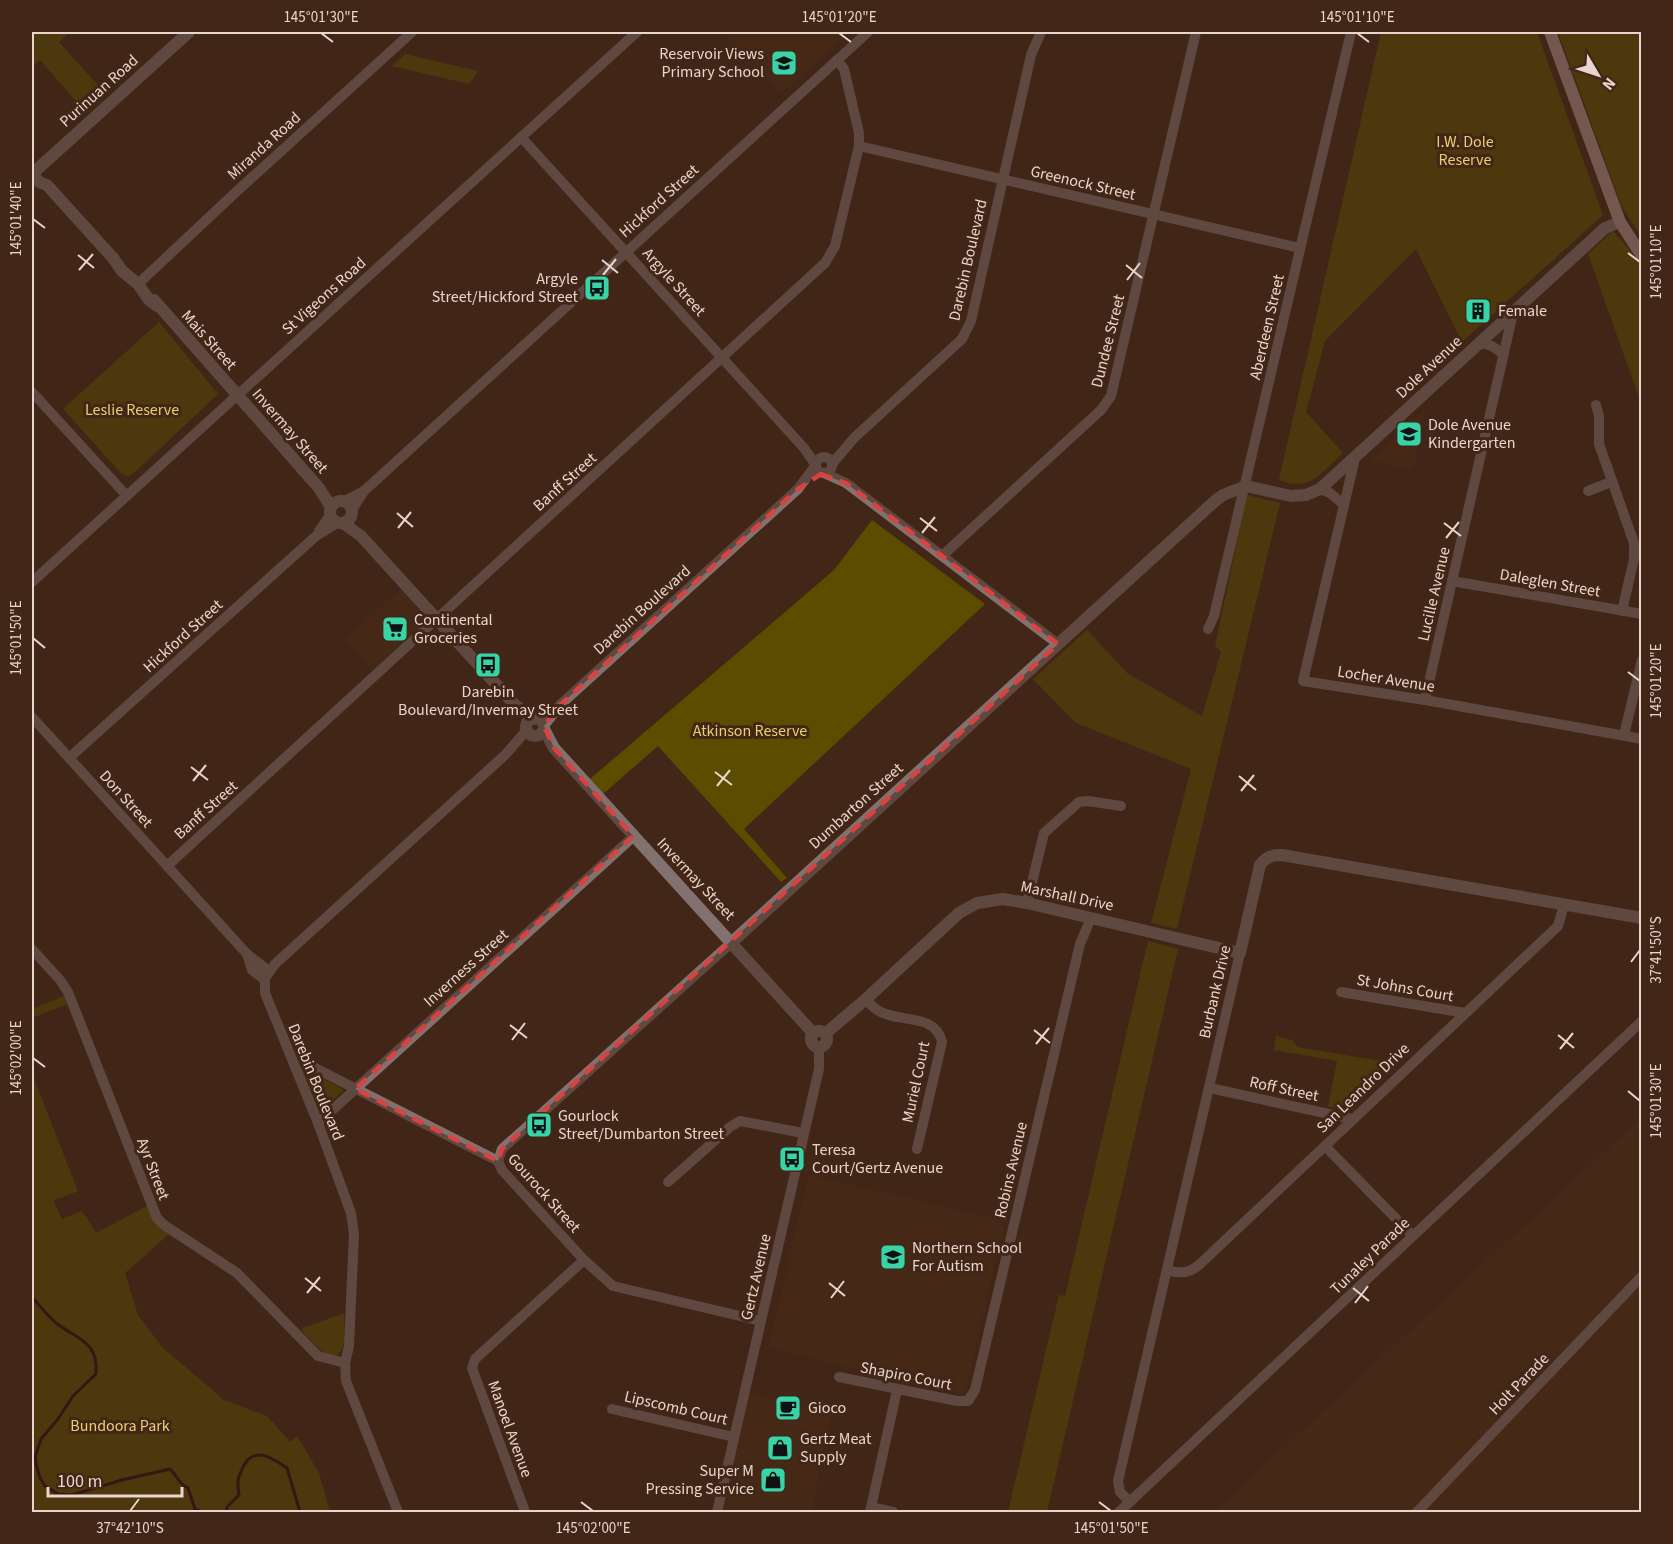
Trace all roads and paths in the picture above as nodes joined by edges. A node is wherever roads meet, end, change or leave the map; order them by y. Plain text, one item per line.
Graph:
1 (189, 32) edge
2 (412, 32) edge
3 (637, 32) edge
4 (868, 32) edge
5 (1036, 32) edge
6 (1041, 32) edge
7 (1196, 32) edge
8 (1351, 32) edge
9 (1550, 32) edge
10 (1035, 44) junction
11 (837, 60) junction
12 (521, 137) junction
13 (859, 146) junction
14 (34, 173) edge
15 (1002, 180) junction
16 (1155, 214) junction
17 (1620, 222) junction
18 (1300, 248) junction
19 (626, 250) junction
20 (1641, 256) edge
21 (141, 281) junction
22 (1513, 313) junction
23 (1480, 342) junction
24 (1503, 354) junction
25 (723, 359) junction
26 (32, 392) edge
27 (237, 396) junction
28 (1596, 405) dead end
29 (1355, 458) junction
30 (824, 465) junction
31 (1611, 482) junction
32 (1246, 486) junction
33 (1320, 489) junction
34 (1588, 491) dead end
35 (126, 495) junction
36 (1344, 505) junction
37 (341, 512) junction
38 (943, 555) junction
39 (1452, 581) junction
40 (32, 582) edge
41 (1622, 611) junction
42 (1641, 614) edge
43 (436, 619) junction
44 (1208, 628) dead end
45 (1058, 644) junction
46 (1641, 660) edge
47 (1425, 700) junction
48 (32, 717) edge
49 (535, 727) junction
50 (1624, 735) junction
51 (1641, 739) edge
52 (69, 758) junction
53 (1121, 806) dead end
54 (633, 836) junction
55 (167, 866) junction
56 (1026, 903) junction
57 (1564, 905) junction
58 (1086, 916) junction
59 (1641, 918) edge
60 (731, 943) junction
61 (32, 949) edge
62 (1240, 953) junction
63 (266, 975) junction
64 (1341, 992) dead end
65 (866, 999) junction
66 (1465, 1013) junction
67 (1641, 1021) edge
68 (819, 1033) junction
69 (819, 1047) joint
70 (307, 1064) dead end
71 (1210, 1088) junction
72 (355, 1089) junction
73 (1352, 1119) junction
74 (318, 1123) junction
75 (804, 1133) junction
76 (1325, 1146) junction
77 (917, 1149) dead end
78 (498, 1161) junction
79 (668, 1182) dead end
80 (1412, 1235) junction
81 (584, 1260) junction
82 (1168, 1271) junction
83 (1640, 1281) edge
84 (761, 1321) junction
85 (345, 1363) junction
86 (839, 1377) dead end
87 (897, 1390) junction
88 (968, 1401) joint
89 (612, 1409) dead end
90 (734, 1437) junction
91 (1130, 1502) junction
92 (871, 1510) edge
93 (398, 1512) edge
94 (525, 1512) edge
95 (717, 1512) edge
96 (893, 1512) edge
97 (1119, 1512) edge
98 (1417, 1512) edge

1 - 14 street, Purinuan Road
2 - 21 street, Miranda Road
3 - 12 street, St Vigeons Road
4 - 11 street, Hickford Street
5 - 10 street, Darebin Boulevard
6 - 10 street, Darebin Boulevard
7 - 16 street, Dundee Street
8 - 18 street, Aberdeen Street
9 - 17 main road
10 - 15 street, Darebin Boulevard
11 - 13 street, Banff Street
11 - 19 street, Hickford Street
12 - 19 street, Argyle Street
12 - 27 street, St Vigeons Road
13 - 15 street, Greenock Street
13 - 25 street, Banff Street
14 - 21 street, Mais Street
15 - 16 street, Greenock Street
15 - 30 street, Darebin Boulevard
16 - 18 street, Greenock Street
16 - 38 street, Dundee Street
17 - 20 main road
17 - 22 street, Dole Avenue
18 - 32 street, Aberdeen Street
19 - 25 street, Argyle Street
19 - 37 street, Hickford Street
21 - 27 street, Mais Street
22 - 23 street, Dole Avenue
22 - 24 street, Lucille Avenue
23 - 24 street
23 - 29 street, Dole Avenue
24 - 39 street, Lucille Avenue
25 - 30 street, Argyle Street
25 - 43 street, Banff Street
26 - 35 street
27 - 35 street, St Vigeons Road
27 - 37 street, Invermay Street
28 - 31 street
29 - 33 street, Dole Avenue
29 - 36 street, Locher Avenue
30 - 38 street, Argyle Street
30 - 49 street, Darebin Boulevard
31 - 34 street
31 - 41 street
32 - 33 street, Dole Avenue
32 - 44 street, Aberdeen Street
32 - 45 street, Dumbarton Street
33 - 36 street
35 - 40 street, St Vigeons Road
36 - 47 street, Locher Avenue
37 - 43 street, Invermay Street
37 - 52 street, Hickford Street
38 - 45 street, Argyle Street
39 - 41 street, Daleglen Street
39 - 47 street, Lucille Avenue
41 - 42 street, Daleglen Street
43 - 49 street, Invermay Street
43 - 55 street, Banff Street
45 - 60 street, Dumbarton Street
46 - 50 street
47 - 50 street, Locher Avenue
48 - 52 street, Don Street
49 - 54 street, Invermay Street
49 - 63 street, Darebin Boulevard
50 - 51 street, Locher Avenue
52 - 55 street, Don Street
53 - 56 street
54 - 60 street, Invermay Street
54 - 72 street, Inverness Street
55 - 63 street, Don Street
56 - 58 street, Marshall Drive
56 - 65 street, Marshall Drive
57 - 59 street, Burbank Drive
57 - 62 street, Burbank Drive
57 - 66 street, San Leandro Drive
58 - 62 street, Marshall Drive
58 - 88 street, Robins Avenue
60 - 68 street, Invermay Street
60 - 78 street, Dumbarton Street
61 - 85 street, Ayr Street
62 - 71 street, Burbank Drive
63 - 74 street, Darebin Boulevard
64 - 66 street, St Johns Court
65 - 68 street, Marshall Drive
65 - 77 street, Muriel Court
66 - 73 street, San Leandro Drive
67 - 80 street, Tunaley Parade
68 - 69 street
69 - 75 street, Gertz Avenue
70 - 72 street, Gourock Street
71 - 73 street, Roff Street
71 - 82 street, Burbank Drive
72 - 74 street, Inverness Street
72 - 78 street, Gourock Street
73 - 76 street, San Leandro Drive
74 - 85 street, Darebin Boulevard
75 - 79 street
75 - 84 street, Gertz Avenue
76 - 80 street
76 - 82 street, San Leandro Drive
78 - 81 street, Gourock Street
80 - 91 street, Tunaley Parade
81 - 84 street, Gourock Street
81 - 94 street, Manoel Avenue
82 - 91 street, Burbank Drive
83 - 98 street, Holt Parade
84 - 90 street, Gertz Avenue
85 - 93 street, Darebin Boulevard
86 - 87 street, Shapiro Court
87 - 88 street, Shapiro Court
87 - 92 street
89 - 90 street, Lipscomb Court
90 - 95 street, Gertz Avenue
91 - 97 street, Tunaley Parade
92 - 96 street

